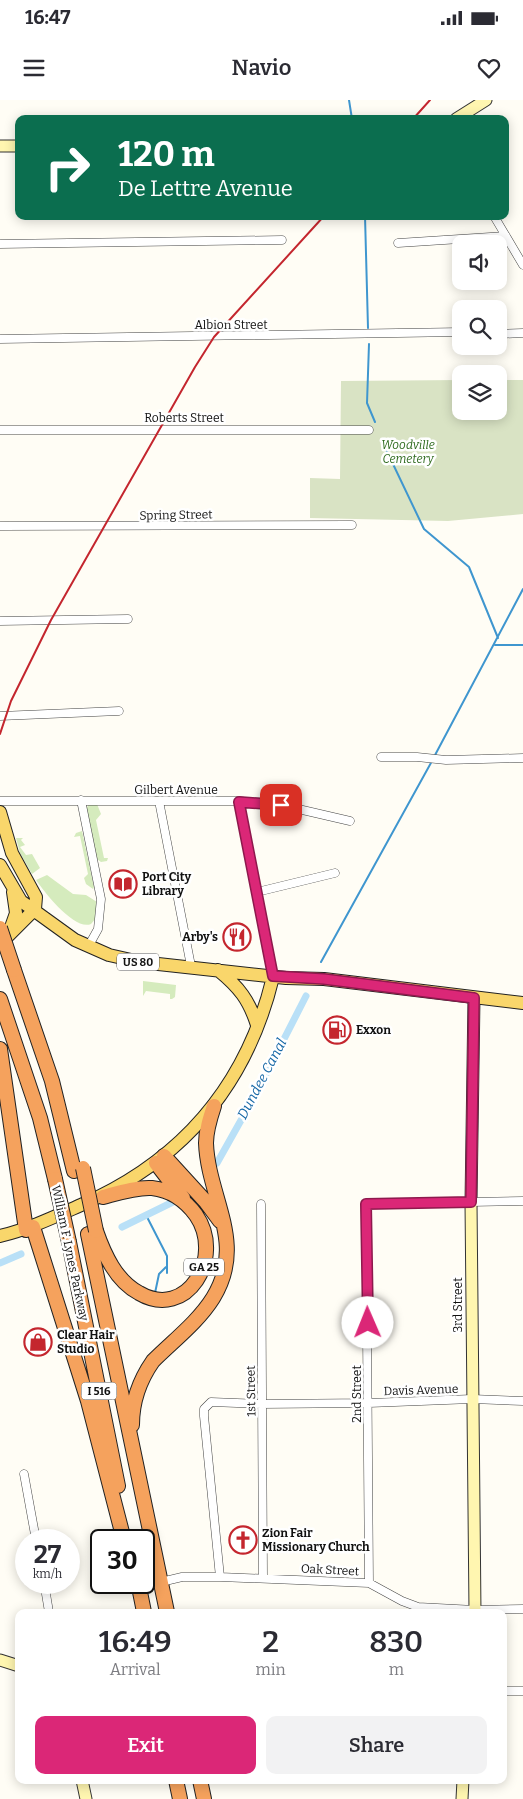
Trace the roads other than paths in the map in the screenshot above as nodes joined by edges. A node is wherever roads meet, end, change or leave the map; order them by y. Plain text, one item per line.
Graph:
1 (486, 100) edge
2 (462, 115) edge
3 (0, 146) edge
4 (15, 146) edge
5 (496, 220) edge
6 (505, 235) edge
7 (507, 238) edge
8 (282, 240) dead end
9 (452, 240) edge
10 (0, 244) edge
11 (398, 244) dead end
12 (523, 265) edge
13 (452, 332) edge
14 (523, 332) edge
15 (507, 333) edge
16 (0, 339) edge
17 (0, 430) edge
18 (369, 430) dead end
19 (352, 525) dead end
20 (0, 526) edge
21 (128, 619) dead end
22 (0, 621) edge
23 (119, 711) dead end
24 (0, 716) edge
25 (382, 757) dead end
26 (523, 758) edge
27 (0, 800) edge
28 (81, 800) junction
29 (159, 801) junction
30 (239, 802) junction
31 (0, 812) edge
32 (350, 821) dead end
33 (0, 865) edge
34 (335, 873) dead end
35 (11, 887) junction
36 (257, 892) junction
37 (35, 910) junction
38 (2, 936) edge
39 (88, 947) junction
40 (191, 966) junction
41 (218, 970) junction
42 (273, 976) junction
43 (474, 998) junction
44 (0, 999) edge
45 (523, 1003) edge
46 (257, 1025) junction
47 (0, 1049) edge
48 (214, 1106) junction
49 (160, 1160) junction
50 (103, 1196) junction
51 (523, 1201) edge
52 (471, 1202) junction
53 (261, 1204) dead end
54 (192, 1210) junction
55 (25, 1230) junction
56 (92, 1233) junction
57 (227, 1235) junction
58 (0, 1236) edge
59 (472, 1399) junction
60 (523, 1401) edge
61 (369, 1403) junction
62 (261, 1404) junction
63 (132, 1448) junction
64 (24, 1474) dead end
65 (34, 1529) edge
66 (121, 1529) edge
67 (127, 1529) edge
68 (220, 1577) junction
69 (263, 1578) junction
70 (161, 1582) junction
71 (369, 1583) junction
72 (46, 1594) edge
73 (48, 1609) edge
74 (166, 1609) edge
75 (446, 1609) edge
76 (475, 1609) edge
77 (523, 1609) edge
78 (507, 1610) edge
79 (0, 1660) edge
80 (15, 1665) edge
81 (507, 1691) edge
82 (523, 1691) edge
83 (83, 1784) edge
84 (177, 1784) edge
85 (201, 1784) edge
86 (463, 1784) edge
87 (86, 1799) edge
88 (180, 1799) edge
89 (204, 1799) edge
90 (462, 1799) edge

1 - 2 street
3 - 4 street
5 - 6 street
7 - 12 street
8 - 10 street
9 - 11 street
13 - 16 street, Albion Street
14 - 15 street
17 - 18 street, Roberts Street
19 - 20 street, Spring Street
21 - 22 street
23 - 24 street
25 - 26 street
27 - 28 street, Gilbert Avenue
28 - 29 street, Gilbert Avenue
28 - 39 street
29 - 30 street, Gilbert Avenue
29 - 40 street
30 - 32 street, Gilbert Avenue
30 - 36 street
31 - 37 main road
33 - 35 main road, US 80
34 - 36 street
35 - 37 main road, US 80
35 - 38 main road
36 - 42 street
37 - 38 main road
37 - 39 main road, US 80
38 - 56 highway, William F. Lynes Parkway / I 516, bridge
39 - 40 main road, US 80
40 - 41 main road, US 80
41 - 42 main road, US 80
41 - 46 main road
42 - 43 main road, US 80
42 - 46 main road
43 - 45 main road, US 80
43 - 52 street, 3rd Street
44 - 67 highway, William F. Lynes Parkway / I 516, bridge
46 - 48 main road
47 - 55 highway
48 - 49 main road
48 - 57 highway
49 - 50 main road
49 - 54 highway
49 - 57 highway
50 - 54 highway, GA 25
50 - 55 main road, GA 25
51 - 52 street
52 - 59 street, 3rd Street
52 - 61 street, 2nd Street
53 - 62 street, 1st Street
54 - 56 highway, GA 25
55 - 58 main road, GA 25
55 - 66 highway
56 - 63 highway, William F. Lynes Parkway / I 516
57 - 63 highway
59 - 60 street, Davis Avenue
59 - 61 street, Davis Avenue
59 - 76 street, 3rd Street
61 - 62 street, Davis Avenue
61 - 71 street, 2nd Street
62 - 68 street, Davis Avenue
62 - 69 street, 1st Street
63 - 70 highway
64 - 65 street
68 - 69 street, Oak Street
68 - 70 street, Oak Street
69 - 71 street, Oak Street
70 - 74 highway
71 - 75 street, Oak Street
72 - 73 street
77 - 78 street, Oak Street
79 - 80 street
81 - 82 street
83 - 87 street
84 - 88 highway
85 - 89 highway
86 - 90 street

